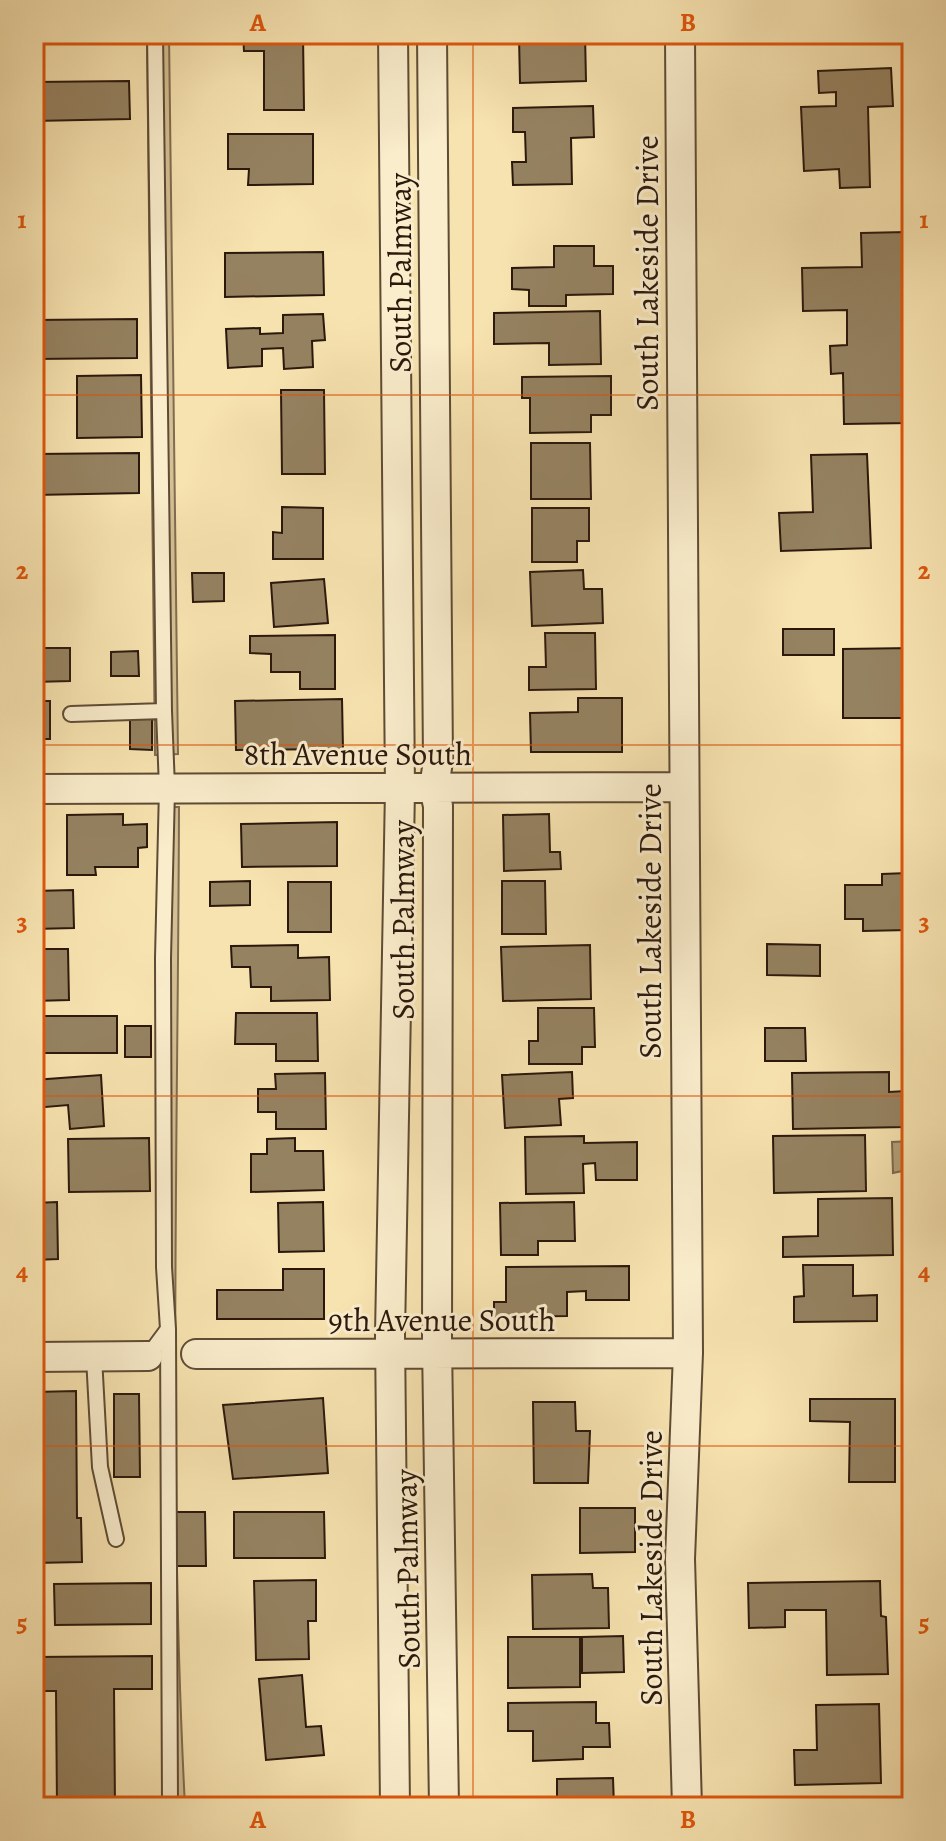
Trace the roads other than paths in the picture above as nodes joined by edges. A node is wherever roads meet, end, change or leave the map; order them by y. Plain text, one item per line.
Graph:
1 (155, 34) edge
2 (393, 34) edge
3 (432, 34) edge
4 (680, 34) edge
5 (164, 711) junction
6 (71, 714) dead end
7 (683, 787) junction
8 (167, 788) junction
9 (434, 788) junction
10 (34, 789) edge
11 (400, 789) junction
12 (168, 1329) junction
13 (688, 1353) junction
14 (196, 1354) dead end
15 (438, 1355) junction
16 (148, 1356) joint
17 (393, 1356) junction
18 (34, 1357) edge
19 (94, 1357) junction
20 (116, 1539) dead end
21 (170, 1807) edge
22 (395, 1807) edge
23 (444, 1807) edge
24 (687, 1807) edge

1 - 5 lane
2 - 11 street, South Palmway
3 - 9 street, South Palmway
4 - 7 street, South Lakeside Drive
5 - 6 lane
5 - 8 lane
7 - 9 street, 8th Avenue South
7 - 13 street, South Lakeside Drive
8 - 10 street, 8th Avenue South
8 - 11 street, 8th Avenue South
8 - 12 lane
9 - 11 street, 8th Avenue South
9 - 15 street, South Palmway
11 - 17 street, South Palmway
12 - 16 lane
12 - 21 lane
13 - 15 street, 9th Avenue South
13 - 24 street, South Lakeside Drive
14 - 17 street, 9th Avenue South
15 - 17 street, 9th Avenue South
15 - 23 street, South Palmway
16 - 19 street
17 - 22 street, South Palmway
18 - 19 street
19 - 20 lane

